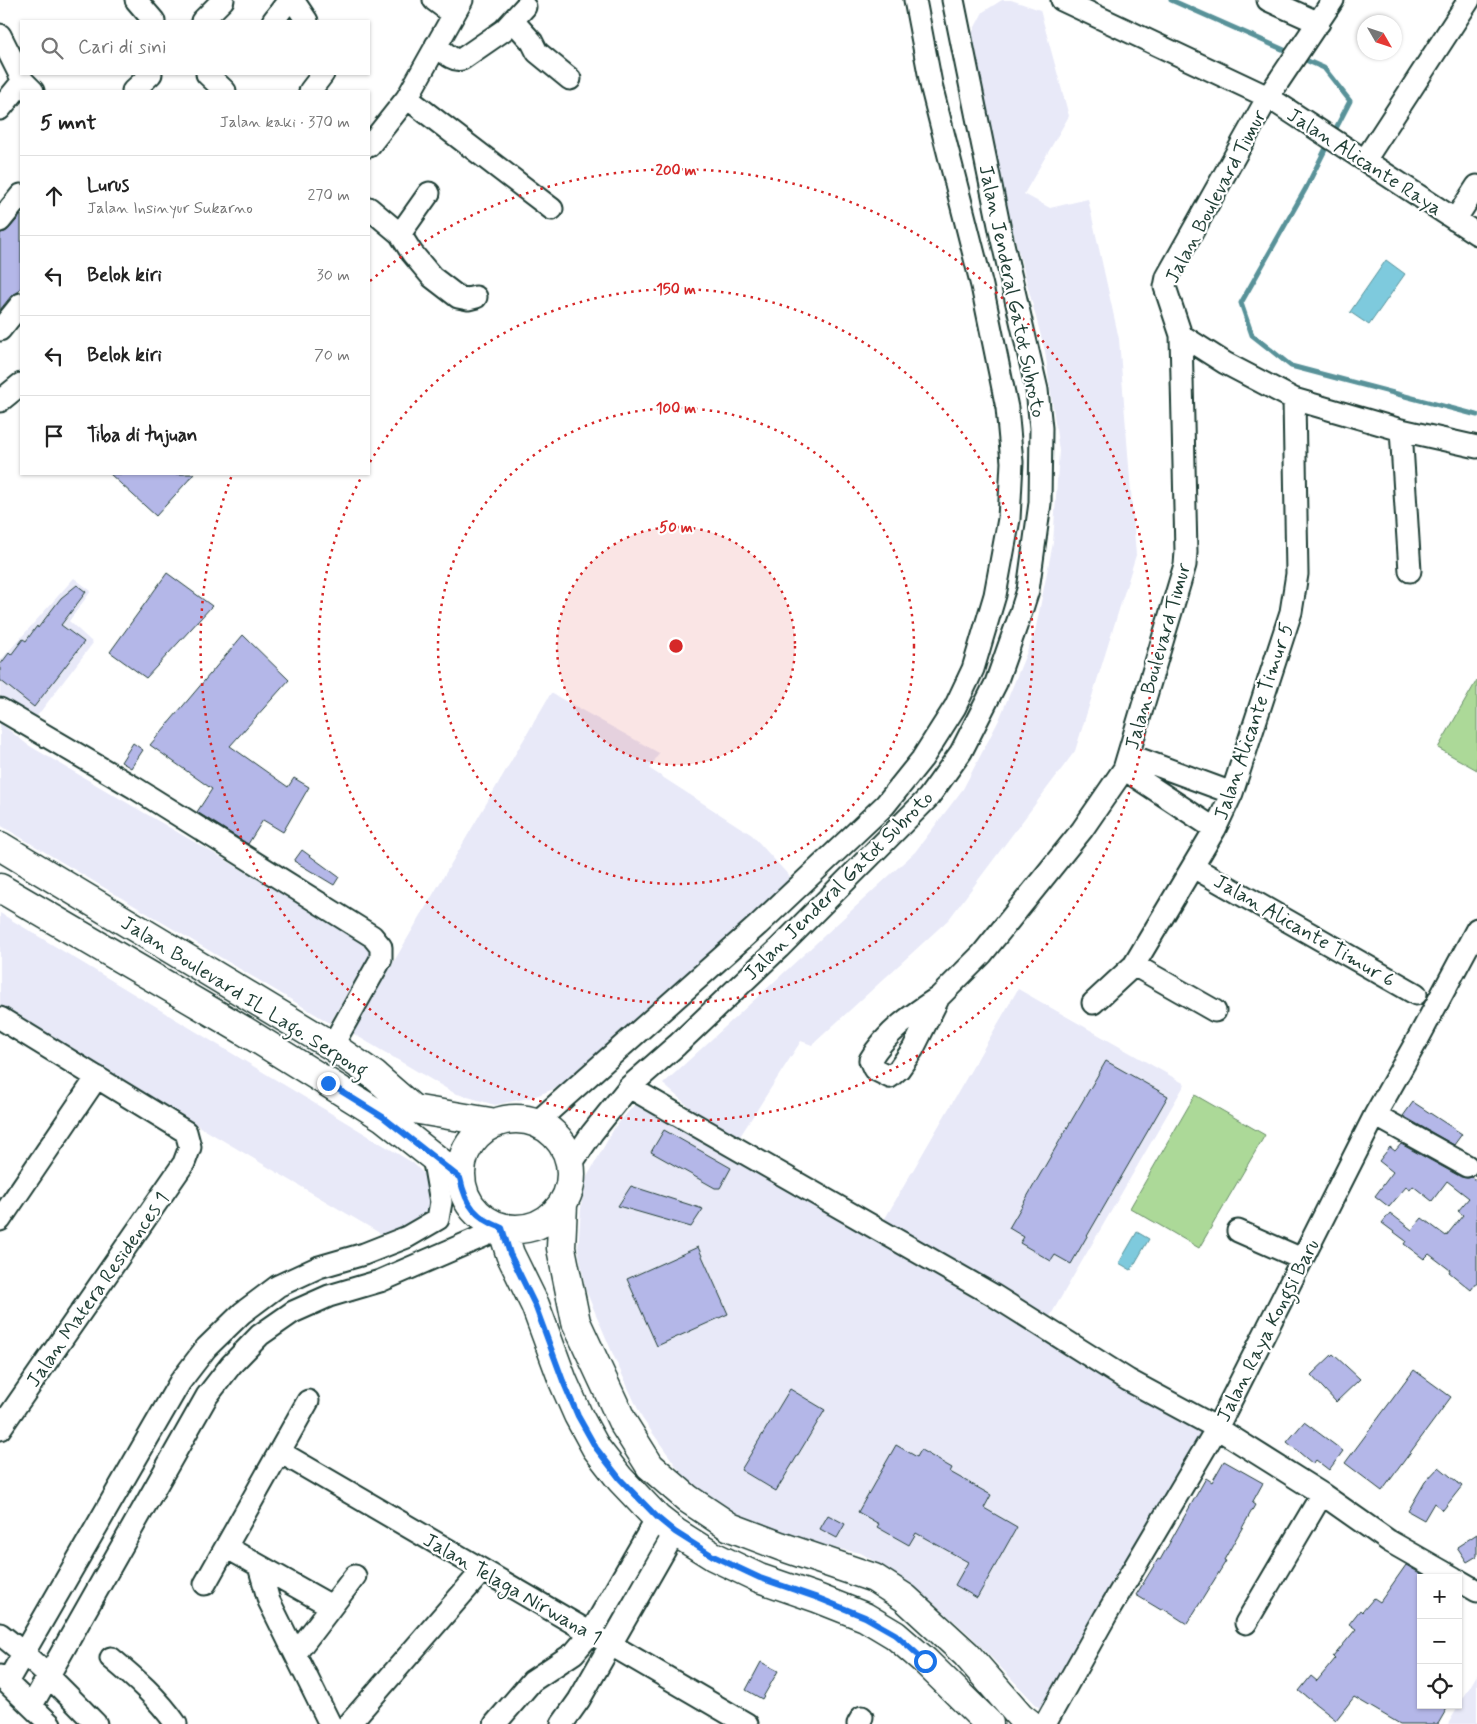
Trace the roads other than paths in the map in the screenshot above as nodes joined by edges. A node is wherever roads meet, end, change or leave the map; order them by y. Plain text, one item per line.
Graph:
1 (136, 0) edge
2 (223, 0) edge
3 (291, 0) edge
4 (434, 0) edge
5 (915, 0) edge
6 (953, 0) edge
7 (1062, 0) edge
8 (1268, 0) edge
9 (1333, 0) edge
10 (1469, 0) edge
11 (458, 7) edge
12 (153, 20) edge
13 (203, 20) edge
14 (274, 20) edge
15 (306, 20) edge
16 (1313, 30) junction
17 (0, 34) edge
18 (436, 45) junction
19 (20, 71) edge
20 (150, 75) edge
21 (322, 75) edge
22 (570, 79) dead end
23 (134, 90) edge
24 (311, 90) edge
25 (20, 93) edge
26 (1268, 97) junction
27 (407, 98) junction
28 (0, 109) edge
29 (370, 145) edge
30 (1359, 157) junction
31 (1477, 186) edge
32 (429, 193) dead end
33 (20, 196) edge
34 (552, 208) dead end
35 (370, 209) edge
36 (1455, 220) junction
37 (0, 221) edge
38 (400, 234) junction
39 (1477, 234) edge
40 (476, 297) dead end
41 (20, 305) edge
42 (0, 330) edge
43 (1181, 335) junction
44 (20, 385) edge
45 (1294, 399) junction
46 (0, 401) edge
47 (1401, 430) junction
48 (1477, 447) edge
49 (1410, 571) dead end
50 (991, 605) junction
51 (1020, 615) junction
52 (0, 709) edge
53 (1126, 762) junction
54 (1232, 793) junction
55 (1215, 829) junction
56 (0, 846) edge
57 (1193, 866) junction
58 (0, 888) edge
59 (758, 925) junction
60 (1477, 929) edge
61 (157, 941) junction
62 (779, 948) junction
63 (1134, 965) junction
64 (140, 969) junction
65 (1416, 994) dead end
66 (939, 997) dead end
67 (1092, 1003) dead end
68 (1215, 1011) dead end
69 (0, 1018) edge
70 (332, 1046) junction
71 (96, 1077) junction
72 (629, 1086) junction
73 (1375, 1115) junction
74 (537, 1122) junction
75 (496, 1123) junction
76 (434, 1157) junction
77 (570, 1164) junction
78 (1467, 1166) dead end
79 (460, 1178) junction
80 (563, 1204) junction
81 (0, 1220) edge
82 (502, 1228) junction
83 (1238, 1231) dead end
84 (1302, 1259) junction
85 (308, 1402) dead end
86 (161, 1416) junction
87 (1217, 1428) junction
88 (0, 1429) edge
89 (187, 1431) junction
90 (280, 1452) junction
91 (1322, 1494) junction
92 (666, 1525) junction
93 (226, 1547) junction
94 (259, 1566) junction
95 (482, 1571) junction
96 (1447, 1574) edge
97 (355, 1576) dead end
98 (1462, 1582) edge
99 (205, 1584) dead end
100 (1477, 1590) edge
101 (332, 1606) junction
102 (1246, 1623) dead end
103 (0, 1634) edge
104 (590, 1634) junction
105 (610, 1645) junction
106 (24, 1652) junction
107 (296, 1653) junction
108 (111, 1658) dead end
109 (49, 1675) junction
110 (4, 1679) edge
111 (32, 1705) junction
112 (50, 1724) edge
113 (96, 1724) edge
114 (176, 1724) edge
115 (330, 1724) edge
116 (349, 1724) edge
117 (495, 1724) edge
118 (562, 1724) edge
119 (747, 1724) edge
120 (989, 1724) edge
121 (1030, 1724) edge
122 (1045, 1724) edge

1 - 12 street
2 - 13 street
3 - 14 street
3 - 15 street
4 - 11 street
5 - 50 street, Jalan Jenderal Gatot Subroto
6 - 51 street, Jalan Jenderal Gatot Subroto
7 - 26 street, Jalan Alicante Raya
8 - 16 street
9 - 16 street, Jalan Boulevard Timur
10 - 30 street
11 - 18 street
16 - 26 street, Jalan Boulevard Timur
17 - 19 street
18 - 22 street
18 - 27 street
20 - 23 street
21 - 24 street
25 - 28 street
26 - 30 street, Jalan Alicante Raya
26 - 43 street, Jalan Boulevard Timur
27 - 29 street
27 - 34 street
30 - 36 street, Jalan Alicante Raya
31 - 36 street
32 - 38 street
33 - 37 street
35 - 38 street
36 - 39 street, Jalan Alicante Raya
38 - 40 street
41 - 42 street
43 - 45 street
43 - 53 street, Jalan Boulevard Timur
44 - 46 street
45 - 47 street
45 - 54 street, Jalan Alicante Timur 5
47 - 48 street
47 - 49 street
50 - 51 street
50 - 59 street, Jalan Jenderal Gatot Subroto
51 - 62 street, Jalan Jenderal Gatot Subroto
52 - 70 street
53 - 54 street
53 - 55 street
53 - 66 street, Jalan Boulevard Timur
54 - 55 street, Jalan Alicante Timur 5
55 - 57 street, Jalan Alicante Timur 5
56 - 61 main road, Jalan Boulevard IL Lago. Serpong
57 - 63 street, Jalan Alicante Timur 5
57 - 65 street, Jalan Alicante Timur 6
58 - 64 main road, Jalan Boulevard IL Lago. Serpong
59 - 62 street
59 - 74 street, Jalan Jenderal Gatot Subroto
60 - 73 street, Jalan Raya Kongsi Baru
61 - 64 main road
61 - 70 main road, Jalan Boulevard IL Lago. Serpong
62 - 72 street, Jalan Jenderal Gatot Subroto
63 - 67 street, Jalan Alicante Timur 5
63 - 68 street
64 - 76 main road, Jalan Boulevard IL Lago. Serpong
69 - 71 street
70 - 75 main road, Jalan Boulevard IL Lago. Serpong
71 - 81 street
71 - 88 street, Jalan Matera Residences 1
72 - 77 street, Jalan Jenderal Gatot Subroto
72 - 87 street
73 - 78 street
73 - 84 street, Jalan Raya Kongsi Baru
74 - 75 main road
74 - 77 main road
75 - 79 main road
76 - 79 main road, Jalan Boulevard IL Lago. Serpong
76 - 86 street
77 - 80 main road
79 - 82 main road
80 - 82 main road
80 - 121 main road
82 - 89 street
82 - 92 main road
83 - 84 street
84 - 87 street, Jalan Raya Kongsi Baru
85 - 90 street
86 - 89 street
86 - 106 street
87 - 91 street
87 - 122 street, Jalan Raya Kongsi Baru
89 - 109 street
90 - 93 street
90 - 95 street, Jalan Telaga Nirwana 1
91 - 96 street
91 - 102 street
92 - 104 street
92 - 105 street
92 - 120 main road
93 - 94 street
93 - 99 street
94 - 101 street
94 - 107 street
95 - 104 street, Jalan Telaga Nirwana 1
95 - 116 street
97 - 101 street
98 - 100 street
101 - 107 street
103 - 106 street
104 - 105 street, Jalan Telaga Nirwana 1
104 - 117 street
105 - 118 street
105 - 119 street, Jalan Telaga Nirwana 1
106 - 109 street
106 - 110 street
107 - 115 street
108 - 114 street
109 - 111 street
109 - 113 street
110 - 111 street
111 - 112 street

